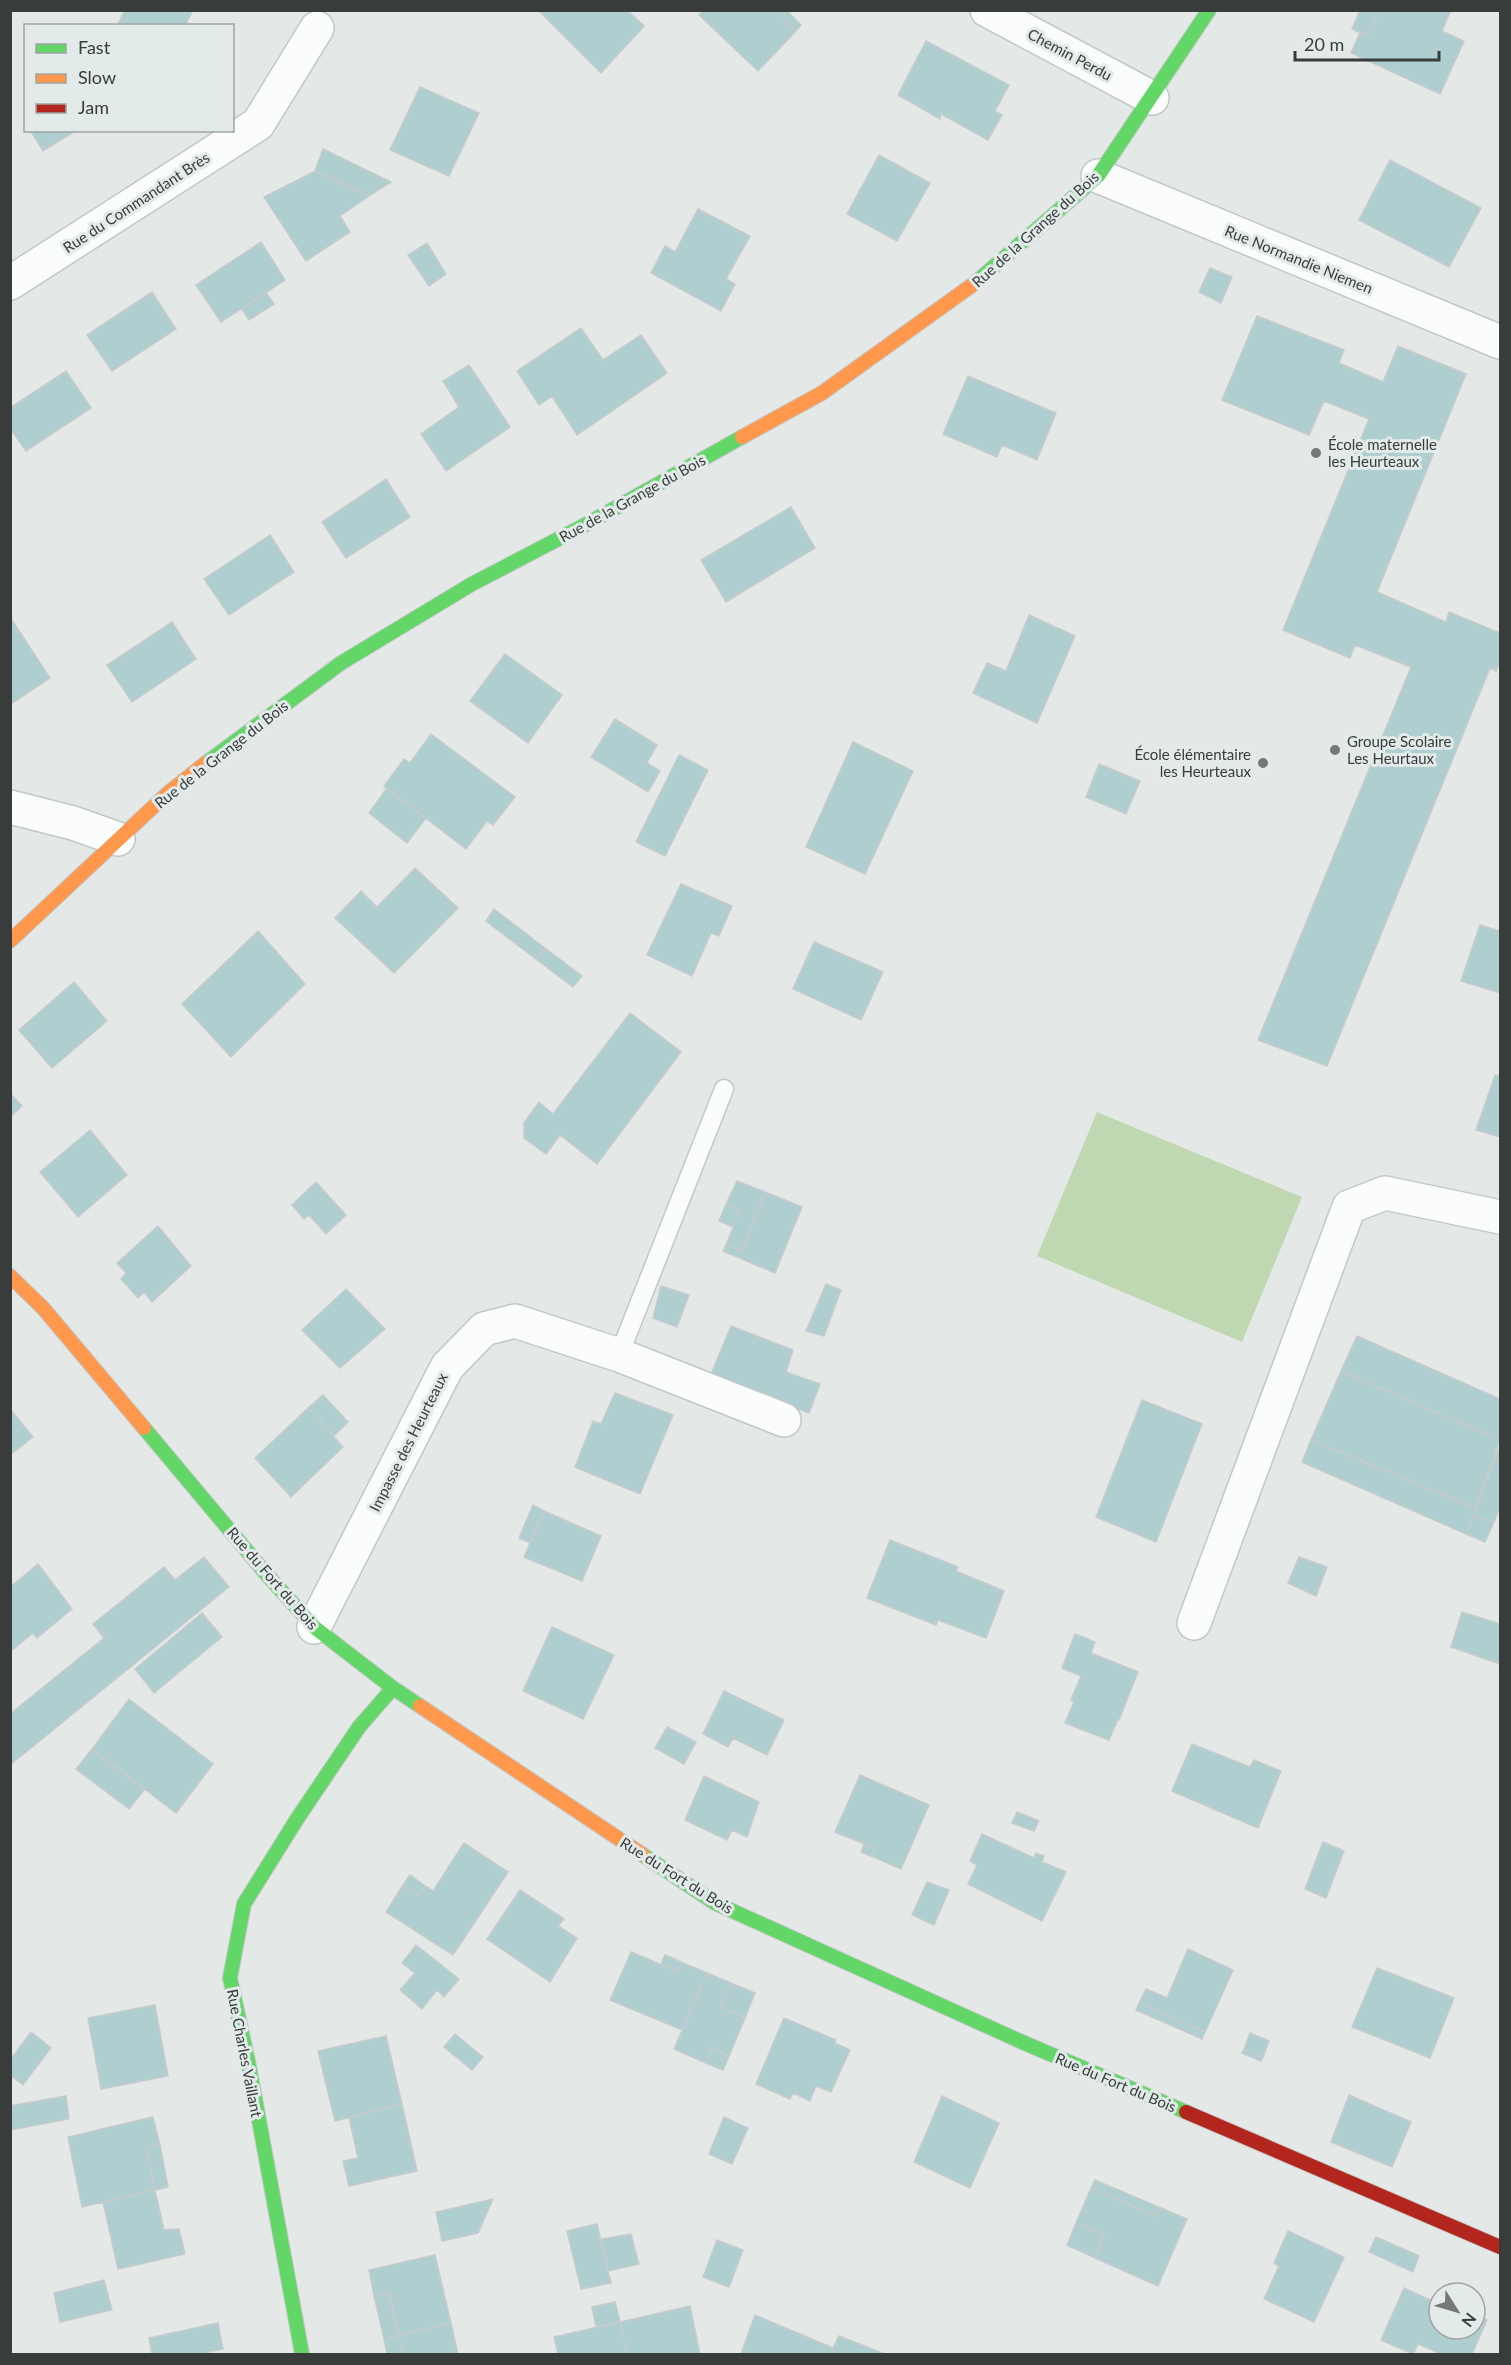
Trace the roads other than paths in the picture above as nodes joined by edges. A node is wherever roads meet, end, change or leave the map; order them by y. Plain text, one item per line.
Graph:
1 (987, 10) edge
2 (1209, 10) edge
3 (317, 28) dead end
4 (1152, 98) junction
5 (1098, 176) junction
6 (10, 283) edge
7 (1500, 342) edge
8 (10, 807) edge
9 (118, 839) junction
10 (10, 941) edge
11 (724, 1089) dead end
12 (1500, 1217) edge
13 (10, 1276) edge
14 (619, 1355) junction
15 (784, 1420) dead end
16 (1194, 1623) dead end
17 (314, 1627) junction
18 (393, 1688) junction
19 (1500, 2247) edge
20 (302, 2355) edge

1 - 4 street, Chemin Perdu
2 - 4 street, Rue de la Grange du Bois
3 - 6 street, Rue du Commandant Brès
4 - 5 street, Rue de la Grange du Bois
5 - 7 street, Rue Normandie Niemen
5 - 9 street, Rue de la Grange du Bois
8 - 9 street
9 - 10 street, Rue de la Grange du Bois
11 - 14 lane
12 - 16 street
13 - 17 street, Rue du Fort du Bois
14 - 15 street, Impasse des Heurteaux
14 - 17 street, Impasse des Heurteaux
17 - 18 street, Rue du Fort du Bois
18 - 19 street, Rue du Fort du Bois
18 - 20 street, Rue Charles Vaillant

